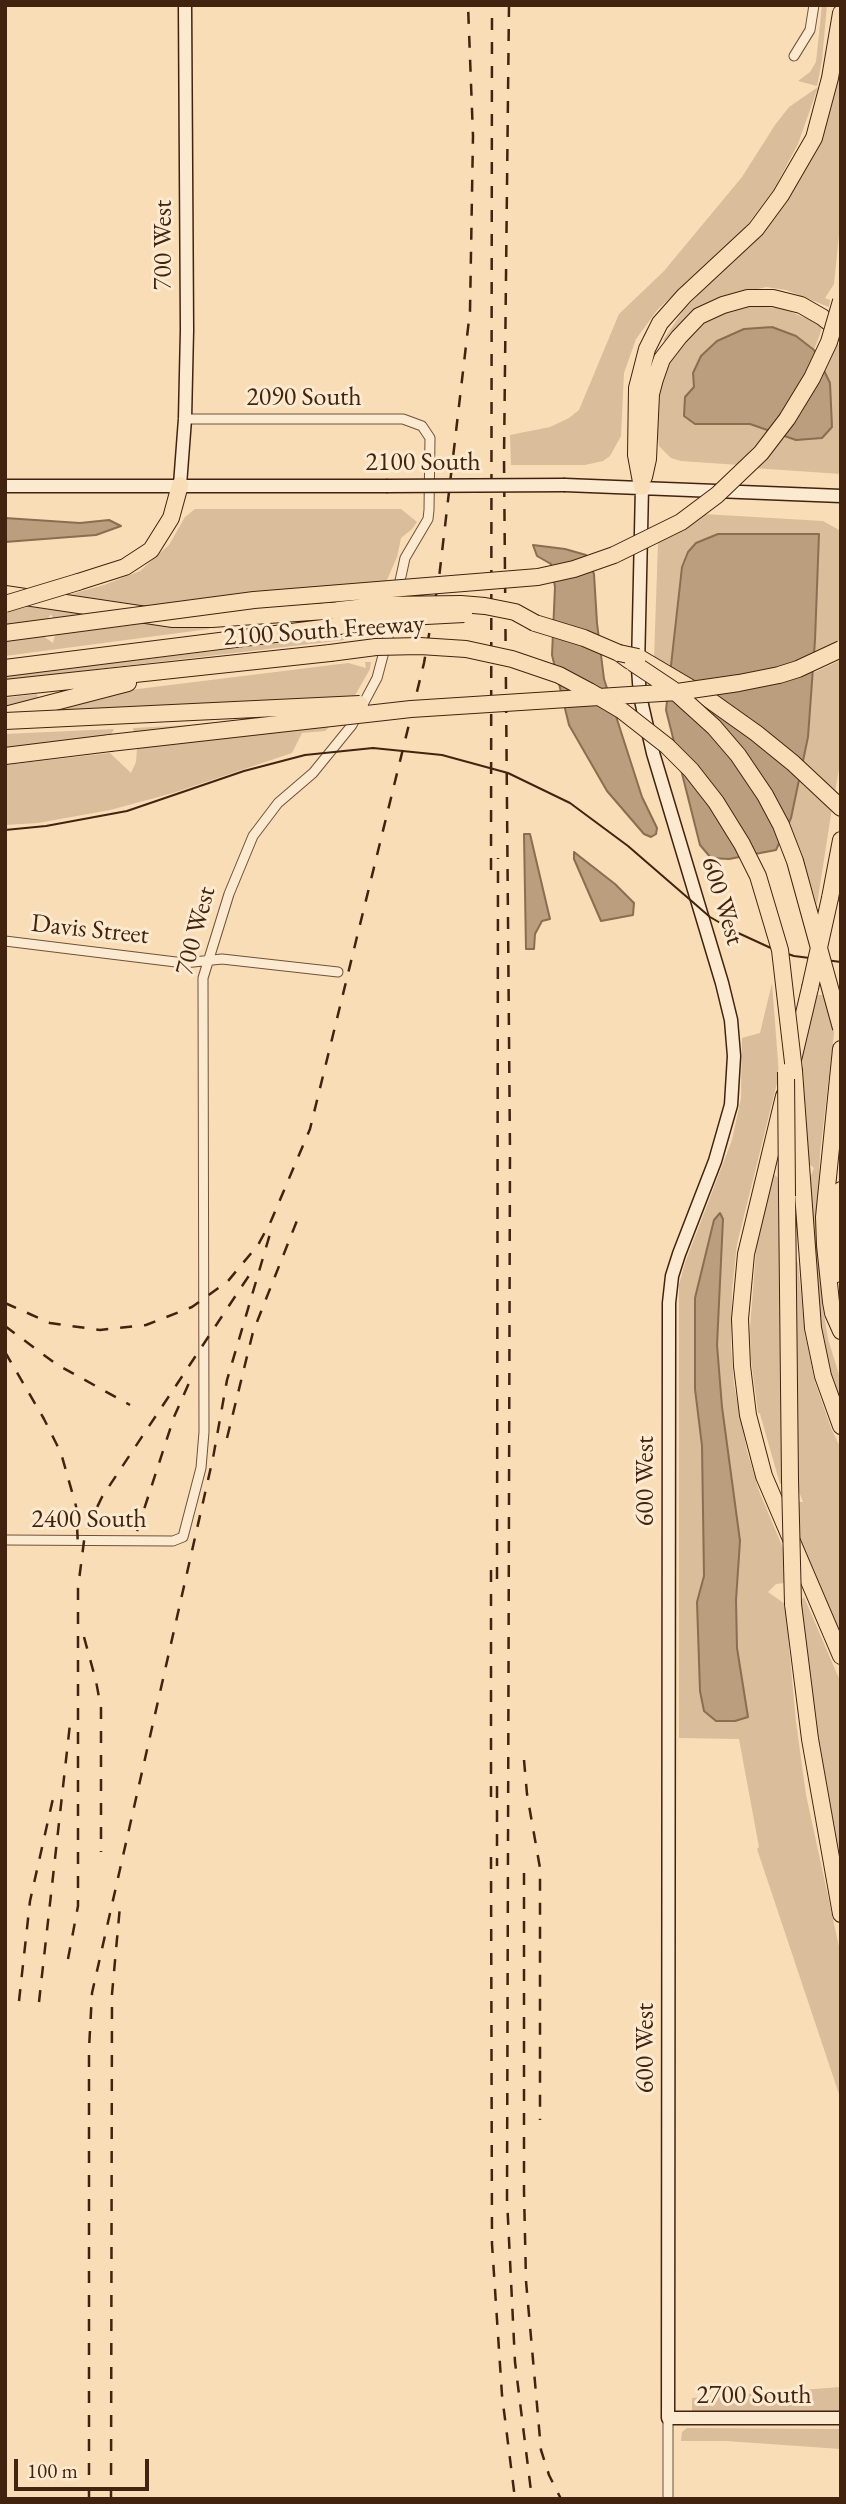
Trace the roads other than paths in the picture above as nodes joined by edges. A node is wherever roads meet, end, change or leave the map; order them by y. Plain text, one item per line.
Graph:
1 (185, 5) edge
2 (814, 5) edge
3 (841, 13) edge
4 (793, 56) dead end
5 (841, 301) edge
6 (841, 332) edge
7 (185, 419) junction
8 (422, 426) joint
9 (180, 485) junction
10 (5, 486) edge
11 (642, 487) junction
12 (841, 496) edge
13 (5, 594) edge
14 (5, 604) edge
15 (339, 618) junction
16 (5, 633) edge
17 (841, 649) edge
18 (619, 653) junction
19 (237, 661) junction
20 (5, 668) edge
21 (5, 688) edge
22 (516, 703) junction
23 (5, 715) edge
24 (5, 721) edge
25 (5, 756) edge
26 (841, 808) edge
27 (841, 840) edge
28 (5, 941) edge
29 (207, 961) junction
30 (338, 972) dead end
31 (841, 1028) edge
32 (841, 1049) edge
33 (841, 1190) edge
34 (795, 1195) junction
35 (841, 1307) edge
36 (841, 1331) edge
37 (841, 1426) edge
38 (5, 1540) edge
39 (173, 1541) joint
40 (841, 1656) edge
41 (841, 1914) edge
42 (668, 2418) junction
43 (841, 2418) edge
44 (668, 2499) edge

1 - 7 street, 700 West
2 - 4 street
3 - 11 highway
5 - 16 highway, bridge
6 - 11 highway
7 - 8 street, 2090 South
7 - 9 street, 700 West
8 - 29 street, 700 West
9 - 10 street, 2100 South
9 - 11 street, 2100 South, bridge
9 - 14 highway, bridge
11 - 12 street, 2100 South
11 - 42 street, 600 West
13 - 15 highway
15 - 18 highway, 2100 South Freeway, bridge
15 - 20 highway, 2100 South Freeway
17 - 22 highway, bridge
18 - 26 highway, bridge
18 - 31 highway, bridge
19 - 21 highway, 2100 South Freeway
19 - 23 highway
19 - 34 highway, 2100 South Freeway, bridge
22 - 24 highway, bridge
22 - 25 highway, bridge
27 - 40 highway, bridge
28 - 29 street, Davis Street
29 - 30 street, Davis Street
29 - 39 street, 700 West
32 - 36 highway
33 - 35 highway
34 - 37 highway
34 - 41 highway, bridge
38 - 39 street, 2400 South
42 - 43 street, 2700 South
42 - 44 street, 600 West

